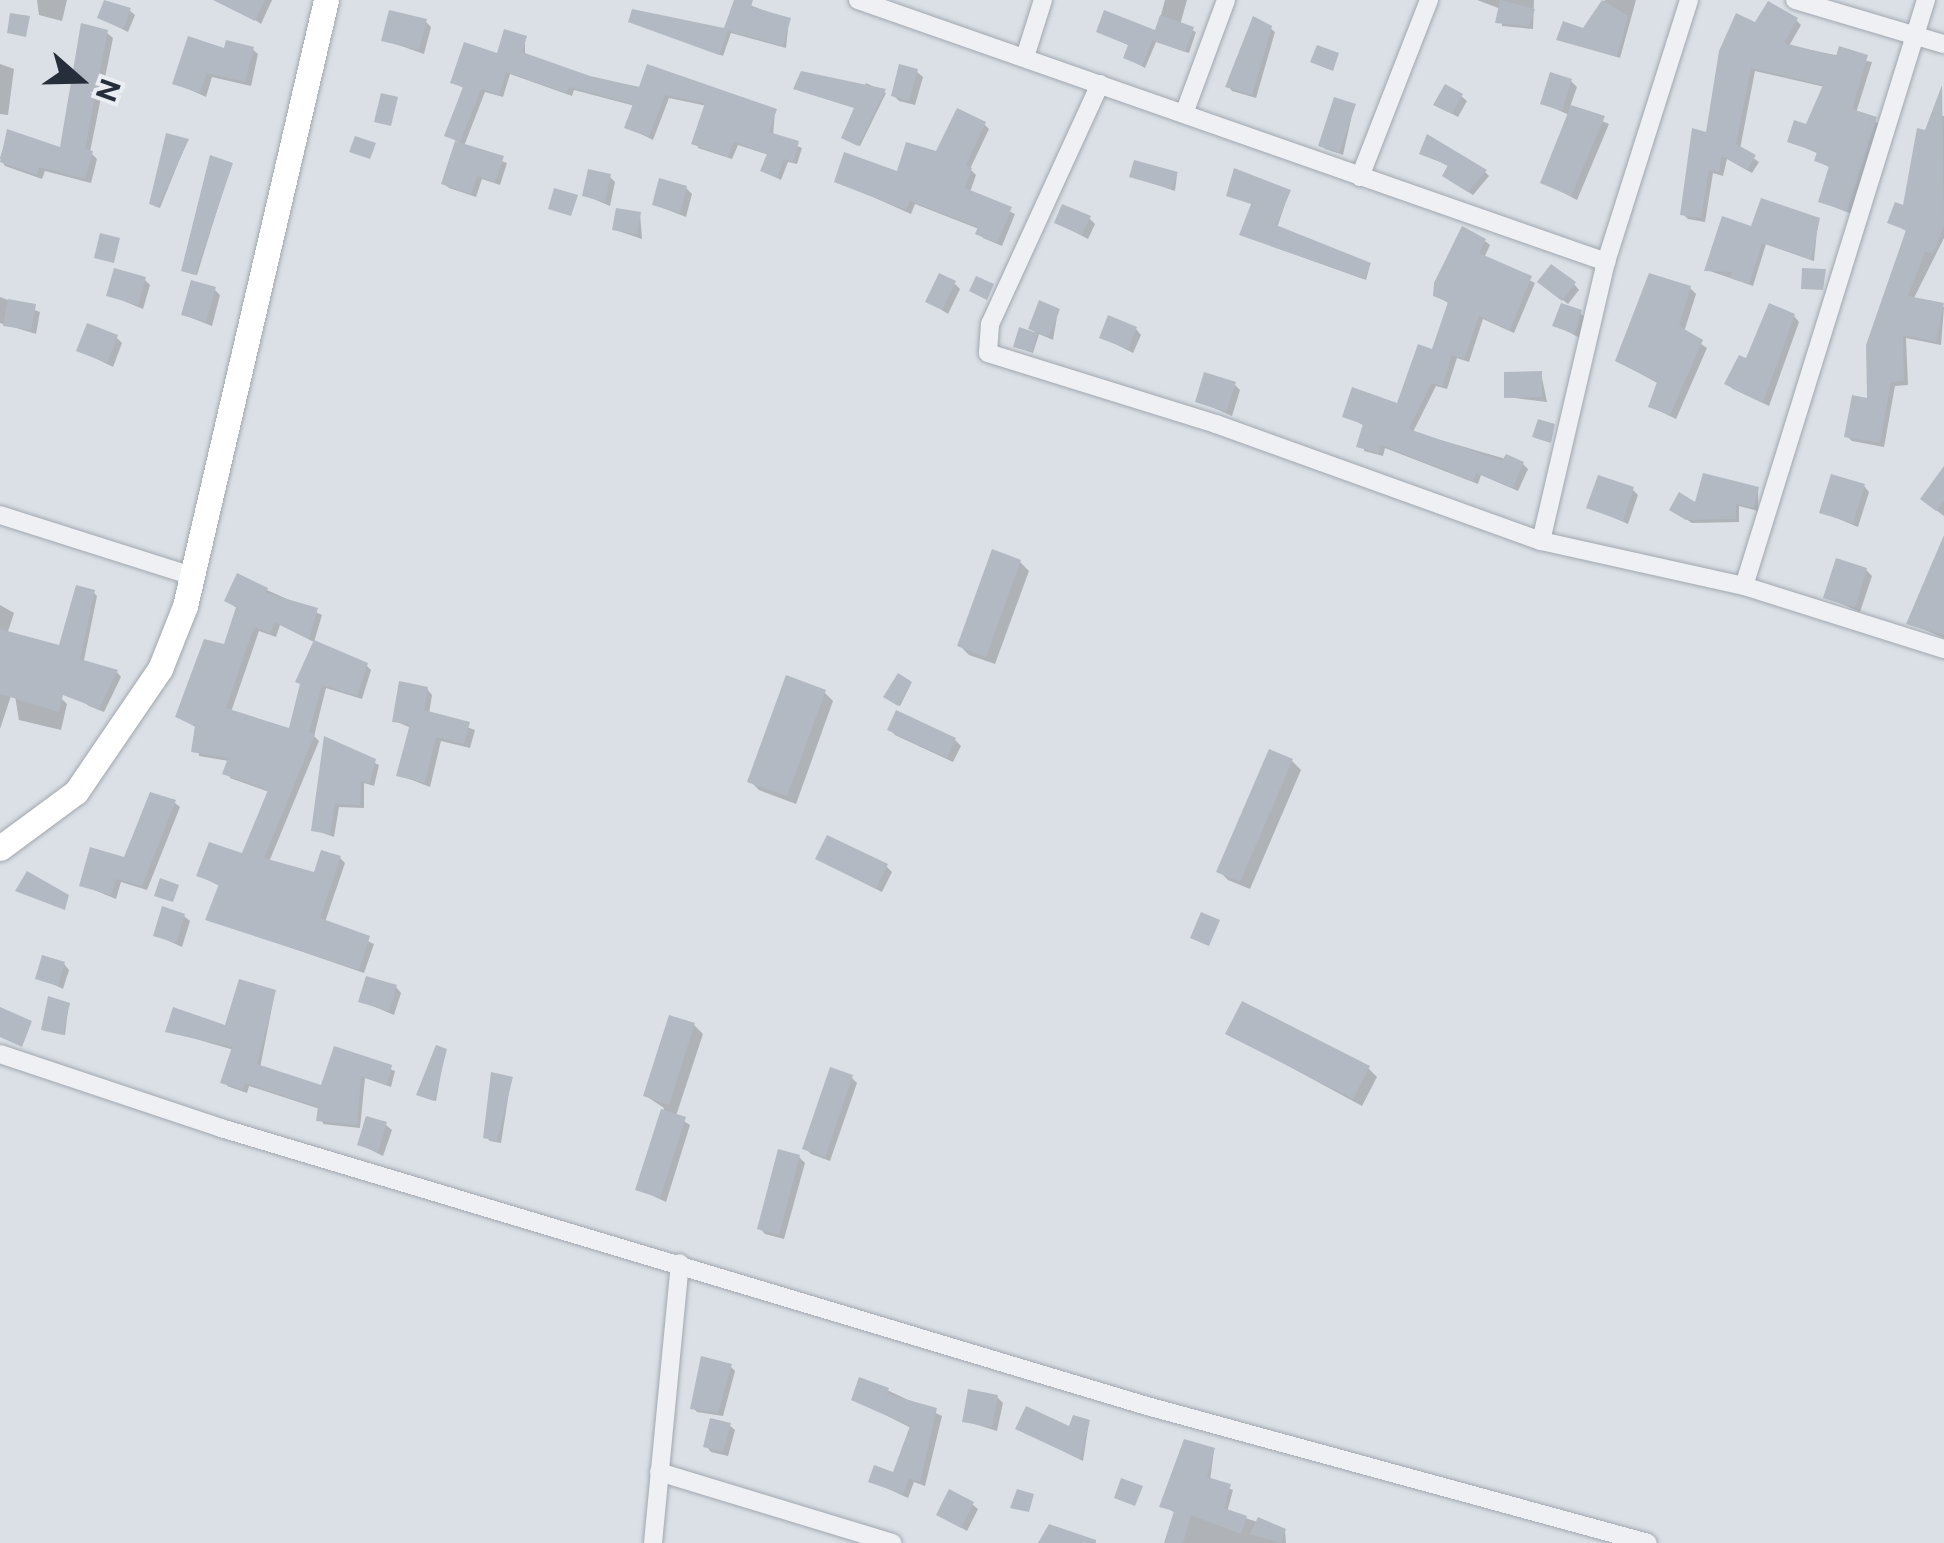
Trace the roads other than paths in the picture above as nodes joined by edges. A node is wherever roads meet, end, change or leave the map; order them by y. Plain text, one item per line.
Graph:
1 (326, 0) edge
2 (860, 0) edge
3 (1043, 0) edge
4 (1226, 0) edge
5 (1429, 0) edge
6 (1690, 0) edge
7 (1795, 0) edge
8 (1926, 0) edge
9 (1916, 35) junction
10 (1944, 44) edge
11 (1025, 56) junction
12 (1100, 84) junction
13 (1186, 111) junction
14 (1360, 176) junction
15 (1606, 262) junction
16 (0, 515) edge
17 (1541, 541) junction
18 (195, 577) junction
19 (1744, 586) junction
20 (1944, 648) edge
21 (0, 848) edge
22 (0, 1054) edge
23 (680, 1263) junction
24 (659, 1472) junction
25 (653, 1543) edge
26 (892, 1543) edge
27 (1648, 1543) edge

1 - 18 street
2 - 11 street
3 - 11 street
4 - 13 street
5 - 14 street
6 - 15 street
7 - 9 street
8 - 9 street
9 - 10 street
9 - 19 street
11 - 12 street
12 - 13 street
12 - 17 street
13 - 14 street
14 - 15 street
15 - 17 street
16 - 18 street
17 - 19 street
18 - 21 street
19 - 20 street
22 - 23 street
23 - 24 street
23 - 27 street
24 - 25 street
24 - 26 street

